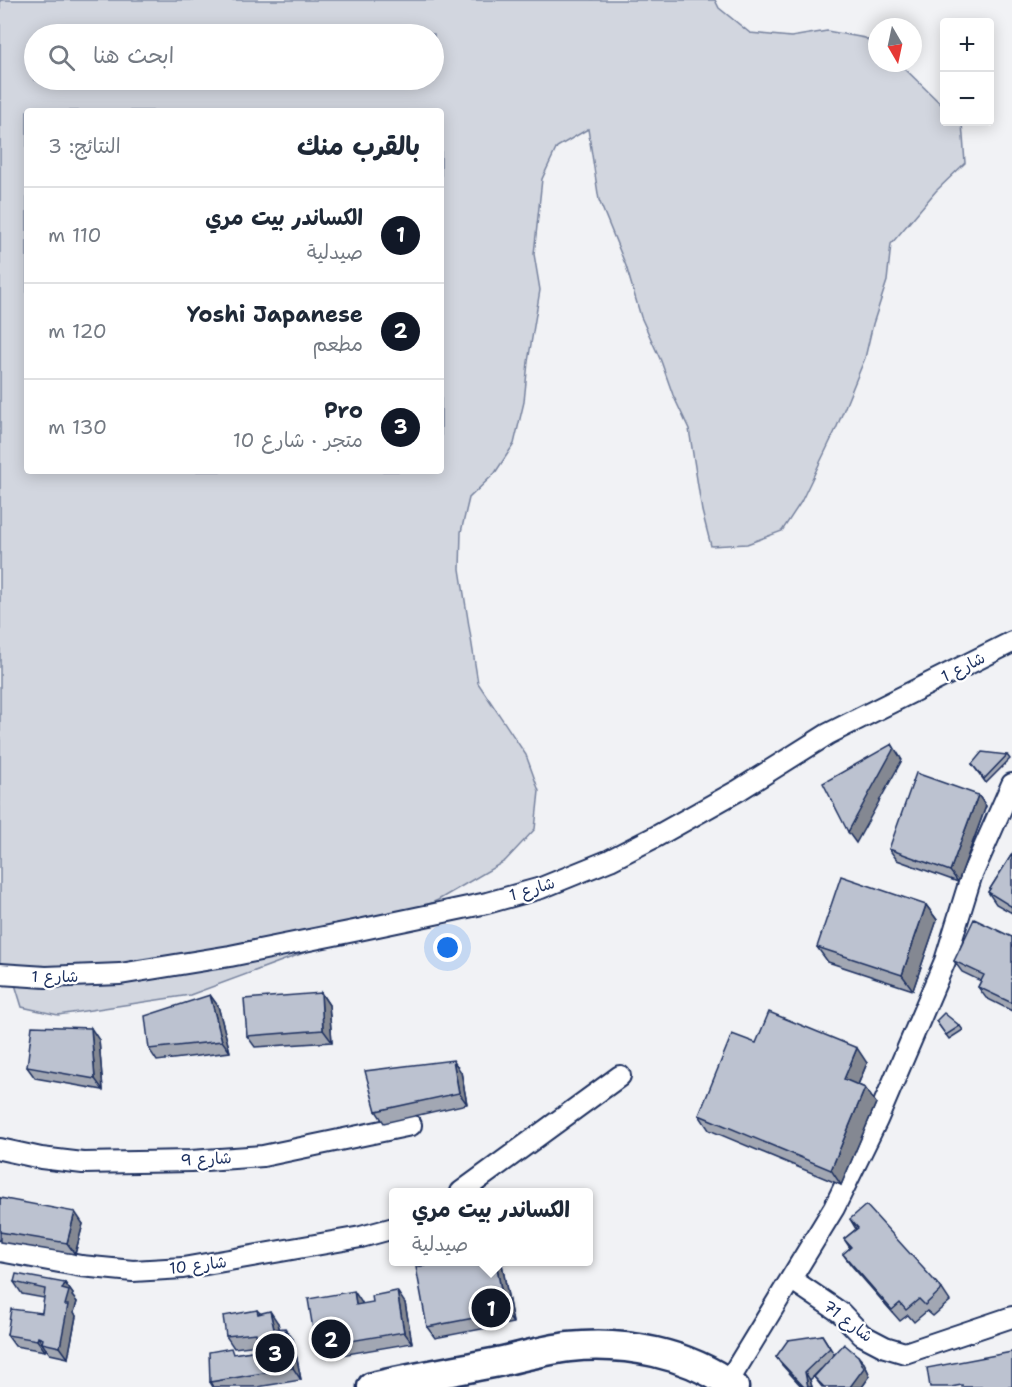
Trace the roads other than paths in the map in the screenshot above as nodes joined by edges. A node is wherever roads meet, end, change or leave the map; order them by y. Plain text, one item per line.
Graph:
1 (1012, 642) edge
2 (1012, 783) edge
3 (0, 974) edge
4 (620, 1076) dead end
5 (411, 1125) dead end
6 (0, 1149) edge
7 (466, 1188) edge
8 (389, 1229) edge
9 (0, 1251) edge
10 (791, 1279) junction
11 (1012, 1317) edge
12 (731, 1385) edge
13 (372, 1387) edge

1 - 3 street, شارع 1
2 - 10 street
4 - 7 street
5 - 6 street, شارع 9
8 - 9 street, شارع 10
10 - 11 street, شارع 71
10 - 12 street
12 - 13 main road

